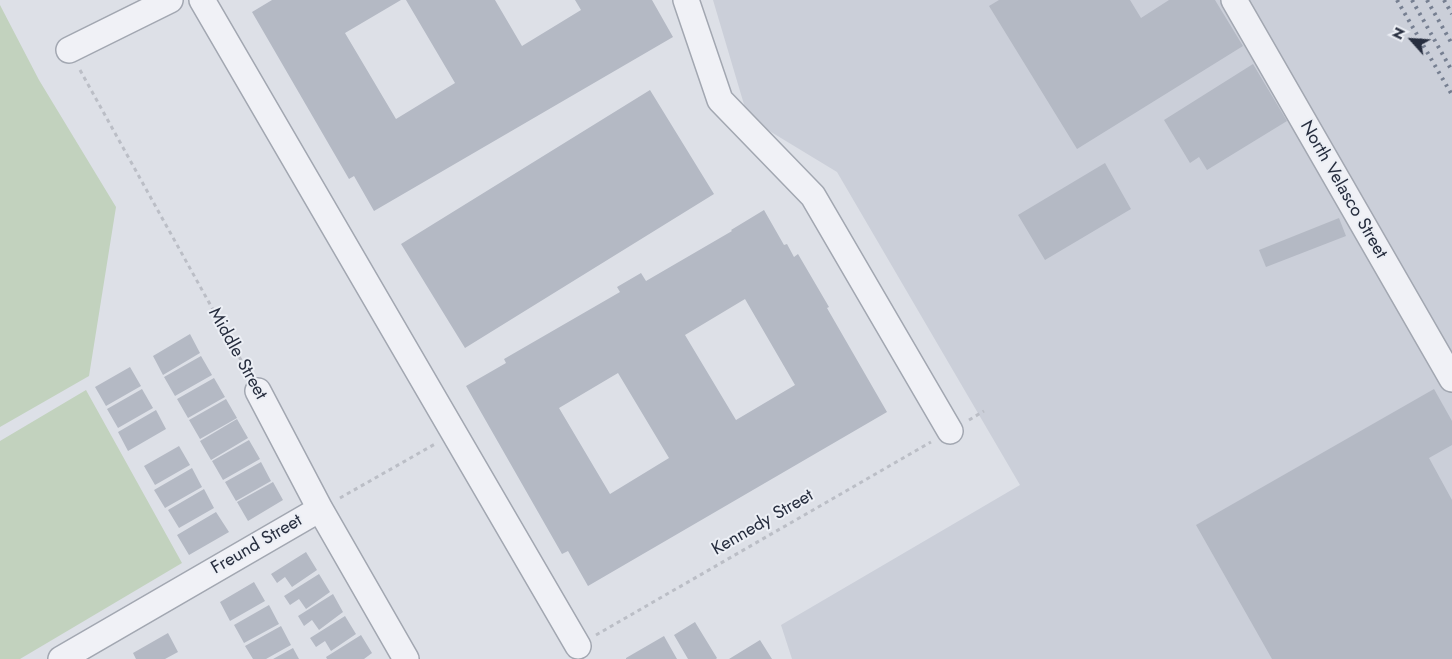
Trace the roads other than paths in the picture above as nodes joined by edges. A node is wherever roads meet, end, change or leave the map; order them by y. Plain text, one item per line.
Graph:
1 (170, 0) edge
2 (202, 0) edge
3 (686, 0) edge
4 (1234, 0) edge
5 (69, 50) road end
6 (1452, 379) edge
7 (258, 391) road end
8 (950, 431) road end
9 (320, 509) junction
10 (578, 646) road end
11 (61, 659) edge
12 (406, 659) edge

1 - 5 street
2 - 10 street
3 - 8 street
4 - 6 street, North Velasco Street
7 - 9 street, Middle Street
9 - 11 street, Freund Street
9 - 12 street, Middle Street

